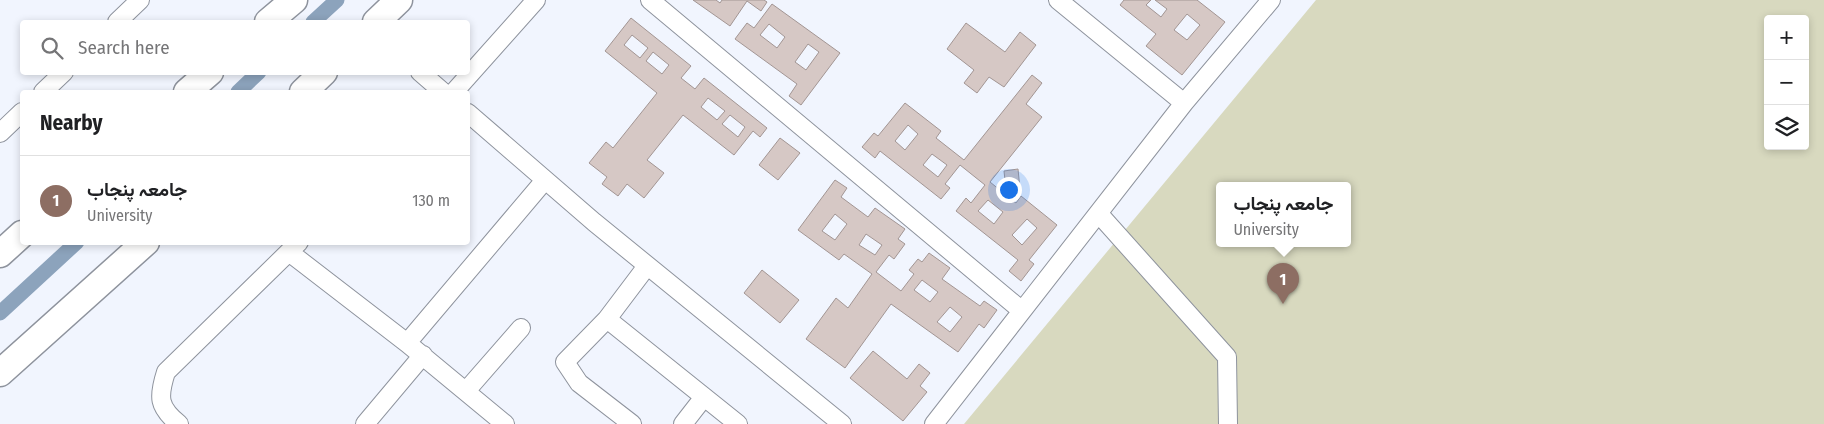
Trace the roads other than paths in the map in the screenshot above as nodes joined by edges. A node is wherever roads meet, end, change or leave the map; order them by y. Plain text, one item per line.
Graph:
1 (140, 0) edge
2 (294, 0) edge
3 (399, 0) edge
4 (536, 0) edge
5 (650, 0) edge
6 (1058, 0) edge
7 (1271, 0) edge
8 (118, 20) edge
9 (270, 20) edge
10 (378, 20) edge
11 (470, 74) edge
12 (61, 75) edge
13 (207, 75) edge
14 (321, 75) edge
15 (423, 75) edge
16 (469, 75) edge
17 (45, 90) edge
18 (189, 90) edge
19 (305, 90) edge
20 (441, 90) edge
21 (456, 90) edge
22 (1184, 103) junction
23 (20, 114) edge
24 (470, 115) edge
25 (0, 133) edge
26 (545, 180) junction
27 (1099, 214) junction
28 (20, 236) edge
29 (143, 245) edge
30 (294, 247) edge
31 (0, 254) edge
32 (647, 266) junction
33 (1021, 310) junction
34 (607, 319) junction
35 (521, 328) dead end
36 (407, 343) junction
37 (422, 356) junction
38 (0, 373) edge
39 (466, 391) junction
40 (704, 397) junction
41 (497, 421) edge
42 (179, 424) edge
43 (365, 424) edge
44 (632, 424) edge
45 (683, 424) edge
46 (738, 424) edge
47 (842, 424) edge
48 (934, 424) edge
49 (1228, 424) edge

1 - 8 street
2 - 9 highway
3 - 10 highway
4 - 11 street
5 - 33 street
6 - 22 street
7 - 22 street
12 - 17 street
13 - 18 highway
14 - 19 highway
15 - 20 street
16 - 21 street
22 - 27 street
23 - 25 street
24 - 26 street
26 - 32 street
26 - 36 street
27 - 33 street
27 - 49 street
28 - 31 highway
29 - 38 highway
30 - 36 street
30 - 42 street
32 - 34 street
32 - 47 street
33 - 48 street
34 - 40 street
34 - 44 street
35 - 39 street
36 - 37 street
37 - 39 street
37 - 43 street
39 - 41 street
40 - 45 street
40 - 46 street

